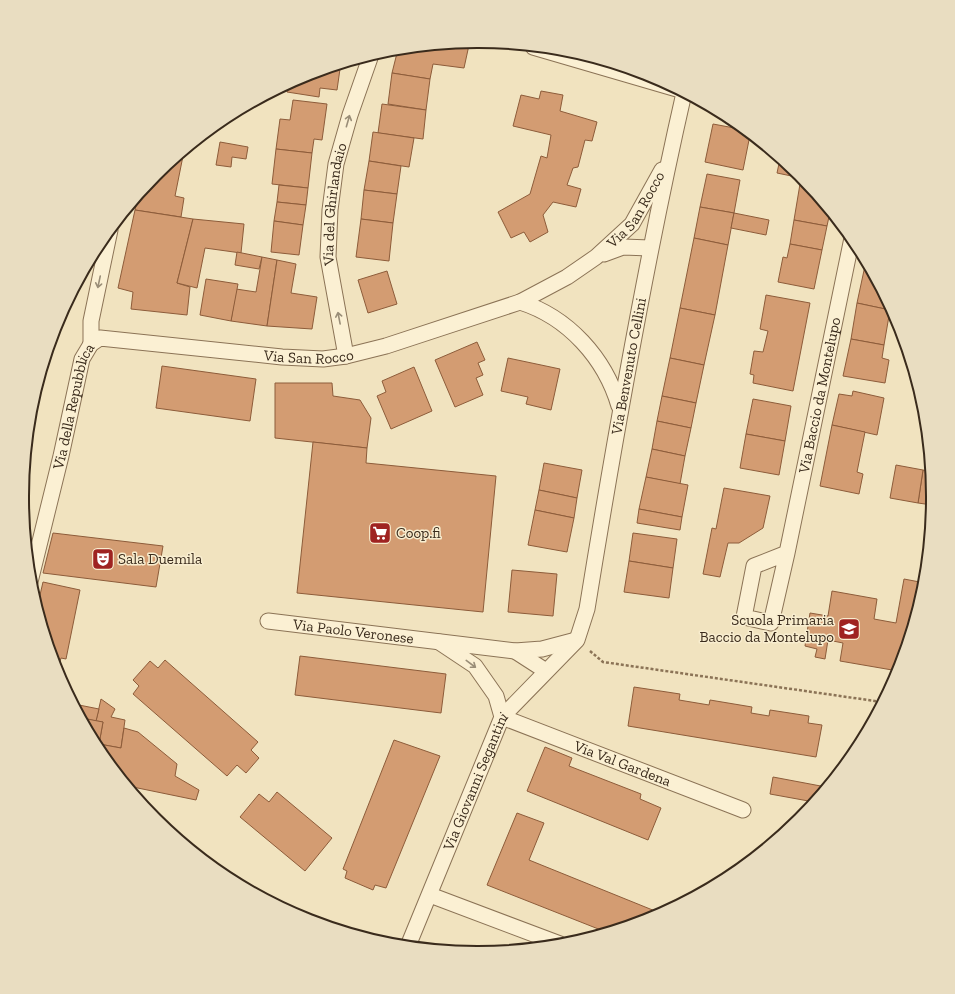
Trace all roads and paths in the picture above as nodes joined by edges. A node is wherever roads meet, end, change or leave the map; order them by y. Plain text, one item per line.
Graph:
1 (578, 60) edge
2 (369, 62) edge
3 (630, 75) edge
4 (683, 99) edge
5 (669, 157) junction
6 (107, 246) edge
7 (650, 248) junction
8 (850, 248) edge
9 (596, 257) junction
10 (520, 302) junction
11 (91, 344) junction
12 (346, 356) junction
13 (620, 409) junction
14 (788, 553) dead end
15 (34, 564) edge
16 (268, 621) dead end
17 (577, 640) junction
18 (439, 642) junction
19 (515, 651) junction
20 (546, 671) junction
21 (877, 701) edge
22 (502, 717) junction
23 (743, 810) dead end
24 (430, 895) junction
25 (549, 940) edge
26 (410, 941) edge

1 - 3 street
12 -> 2 street, Via del Ghirlandaio
4 - 5 street, Via Benvenuto Cellini
5 - 7 street, Via Benvenuto Cellini
5 - 9 street, Via San Rocco
6 -> 11 street, Via della Repubblica
7 - 9 street, Via San Rocco
7 - 13 street, Via Benvenuto Cellini
8 - 14 street, Via Baccio da Montelupo
9 - 10 street, Via San Rocco
10 - 12 street, Via San Rocco
10 - 13 street
11 - 12 street, Via San Rocco
11 - 15 street, Via della Repubblica
13 - 17 street, Via Benvenuto Cellini
16 - 18 street, Via Paolo Veronese
17 - 19 street, Via Paolo Veronese
17 - 20 street, Via Giovanni Segantini
17 - 21 path
18 - 19 street, Via Paolo Veronese
18 -> 22 street, Via Paolo Veronese
19 - 20 street, Via Paolo Veronese
20 - 22 street, Via Giovanni Segantini
22 - 23 street, Via Val Gardena
22 - 24 street, Via Giovanni Segantini
24 - 25 street
24 - 26 street, Via Giovanni Segantini

